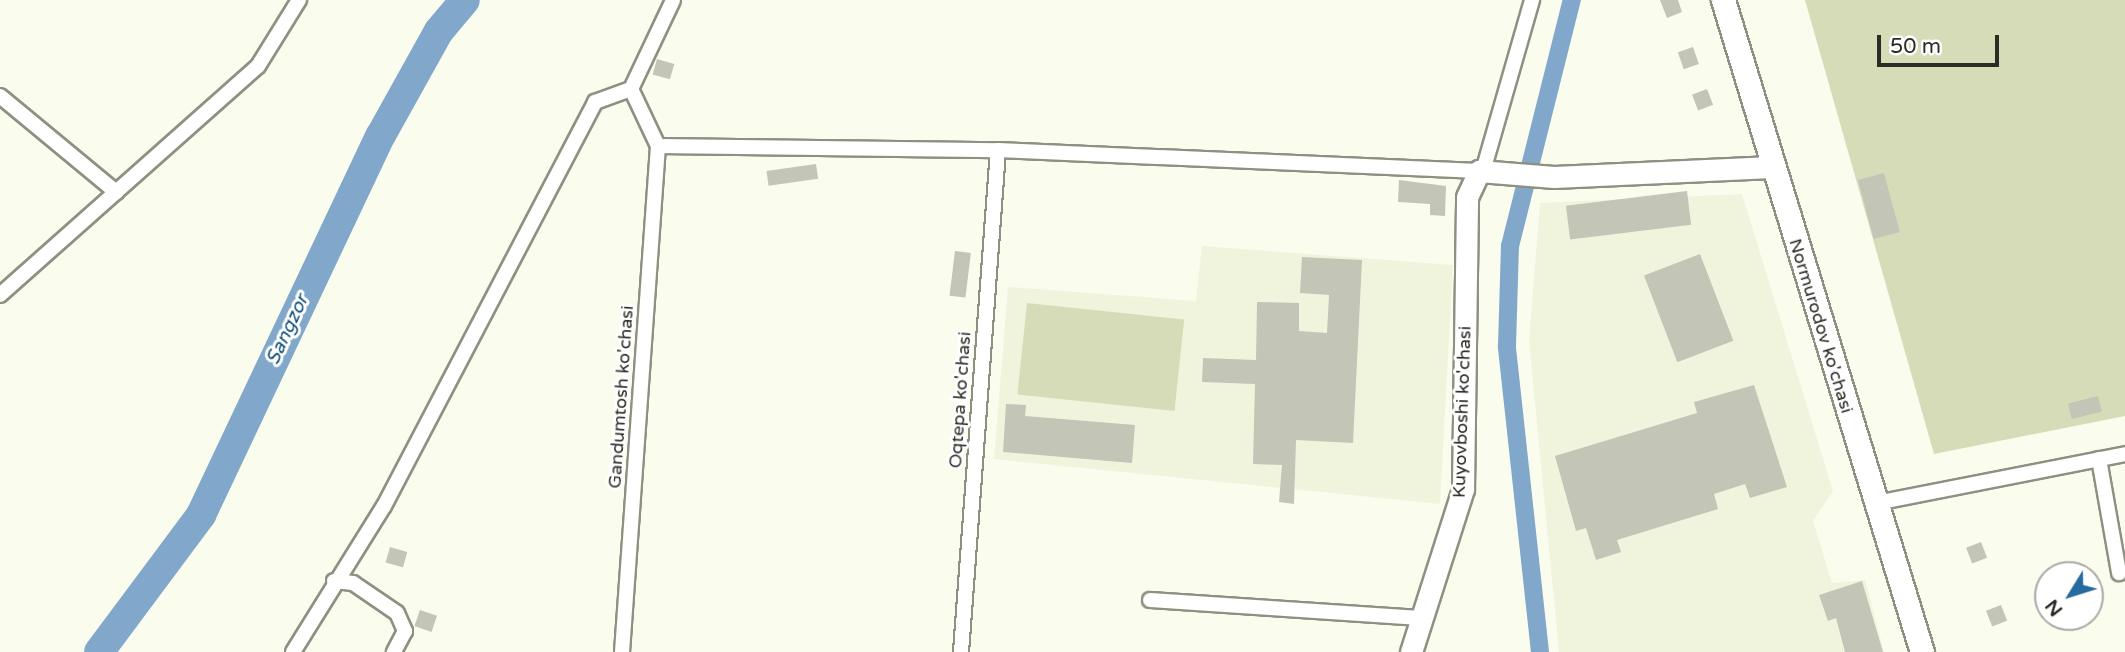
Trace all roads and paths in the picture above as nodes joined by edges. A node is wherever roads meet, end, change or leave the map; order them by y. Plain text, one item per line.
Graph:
1 (299, 0) edge
2 (673, 0) edge
3 (1532, 0) edge
4 (1723, 0) edge
5 (631, 89) junction
6 (0, 96) edge
7 (657, 145) junction
8 (998, 150) junction
9 (1772, 167) junction
10 (1488, 170) junction
11 (116, 192) junction
12 (0, 295) edge
13 (2125, 454) edge
14 (2099, 459) junction
15 (1876, 503) junction
16 (2119, 573) dead end
17 (334, 581) junction
18 (1150, 600) dead end
19 (1424, 618) junction
20 (293, 652) edge
21 (394, 652) edge
22 (622, 652) edge
23 (961, 652) edge
24 (1411, 652) edge
25 (1922, 652) edge

1 - 11 street
2 - 5 street
3 - 10 street, Kuyovboshi ko'chasi
4 - 9 main road, Normurodov ko'chasi
5 - 7 street
5 - 17 street
6 - 11 street
7 - 8 street
7 - 22 street, Gandumtosh ko'chasi
8 - 10 street
8 - 23 street, Oqtepa ko'chasi
9 - 10 main road
9 - 15 main road, Normurodov ko'chasi
10 - 19 main road, Kuyovboshi ko'chasi
11 - 12 street
13 - 14 street
14 - 15 street
14 - 16 street
15 - 25 main road, Normurodov ko'chasi
17 - 20 street
17 - 21 street
18 - 19 street
19 - 24 main road, Kuyovboshi ko'chasi

